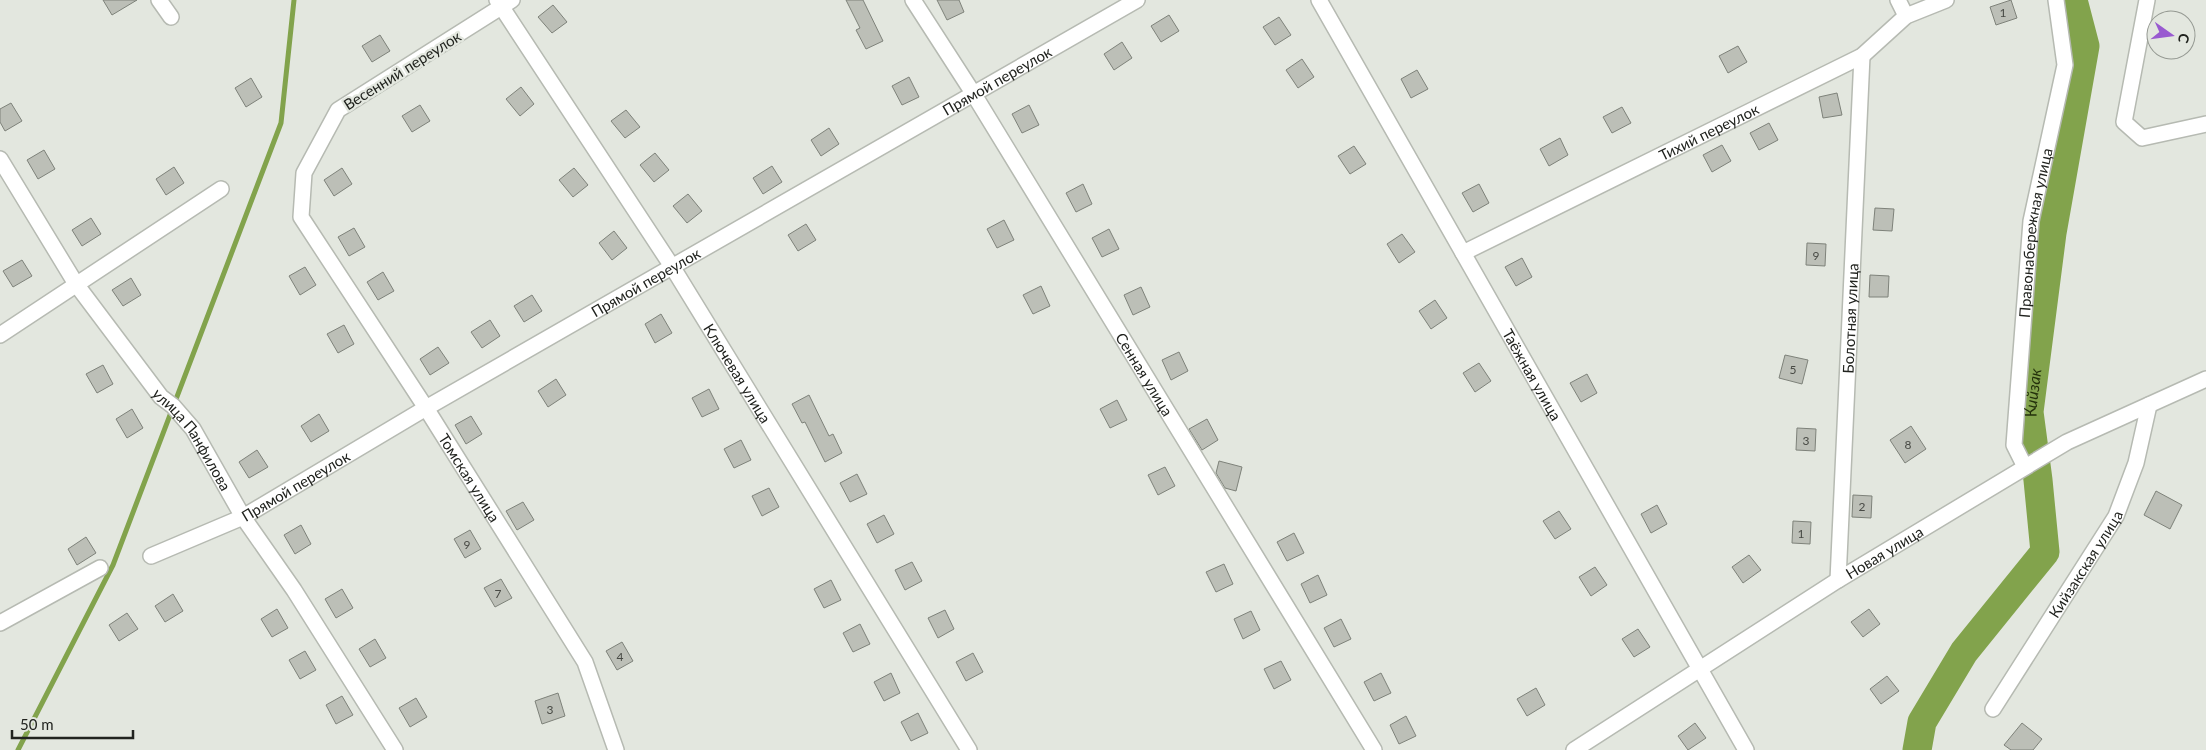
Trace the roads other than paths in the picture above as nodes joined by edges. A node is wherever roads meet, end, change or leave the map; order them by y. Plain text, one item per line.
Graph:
1 (159, 0) edge
2 (913, 0) edge
3 (1137, 0) edge
4 (1319, 0) edge
5 (1898, 0) edge
6 (1946, 0) edge
7 (2056, 0) edge
8 (2147, 0) edge
9 (504, 2) edge
10 (1906, 16) junction
11 (171, 17) dead end
12 (1862, 56) junction
13 (973, 93) junction
14 (2206, 124) edge
15 (0, 159) edge
16 (221, 189) dead end
17 (301, 217) joint
18 (1463, 253) junction
19 (673, 268) junction
20 (76, 284) junction
21 (0, 335) edge
22 (2206, 379) edge
23 (2149, 404) junction
24 (426, 408) junction
25 (2025, 467) junction
26 (243, 517) junction
27 (151, 556) dead end
28 (100, 568) dead end
29 (1838, 580) junction
30 (0, 623) edge
31 (1699, 669) junction
32 (1993, 709) dead end
33 (395, 750) edge
34 (616, 750) edge
35 (969, 750) edge
36 (1374, 750) edge
37 (1574, 750) edge
38 (1746, 750) edge

1 - 11 street
2 - 13 street, Сенная улица
3 - 13 street, Прямой переулок
4 - 18 street, Таёжная улица
5 - 10 street
6 - 10 street, Тихий переулок
7 - 25 street, Правонабережная улица
8 - 14 street
9 - 17 street, Весенний переулок
9 - 19 street, Ключевая улица
10 - 12 street, Тихий переулок
12 - 18 street, Тихий переулок
12 - 29 street, Болотная улица
13 - 19 street, Прямой переулок
13 - 36 street, Сенная улица
15 - 20 street, улица Панфилова
16 - 20 street
17 - 24 street, Томская улица
18 - 31 street, Таёжная улица
19 - 24 street, Прямой переулок
19 - 35 street, Ключевая улица
20 - 21 street
20 - 26 street, улица Панфилова
22 - 23 street, Новая улица
23 - 25 street, Новая улица
23 - 32 street, Кийзакская улица
24 - 26 street, Прямой переулок
24 - 34 street, Томская улица
25 - 29 street, Новая улица
26 - 27 street, Прямой переулок
26 - 33 street, улица Панфилова
28 - 30 street
29 - 31 street, Новая улица
31 - 37 street, Новая улица
31 - 38 street, Таёжная улица

